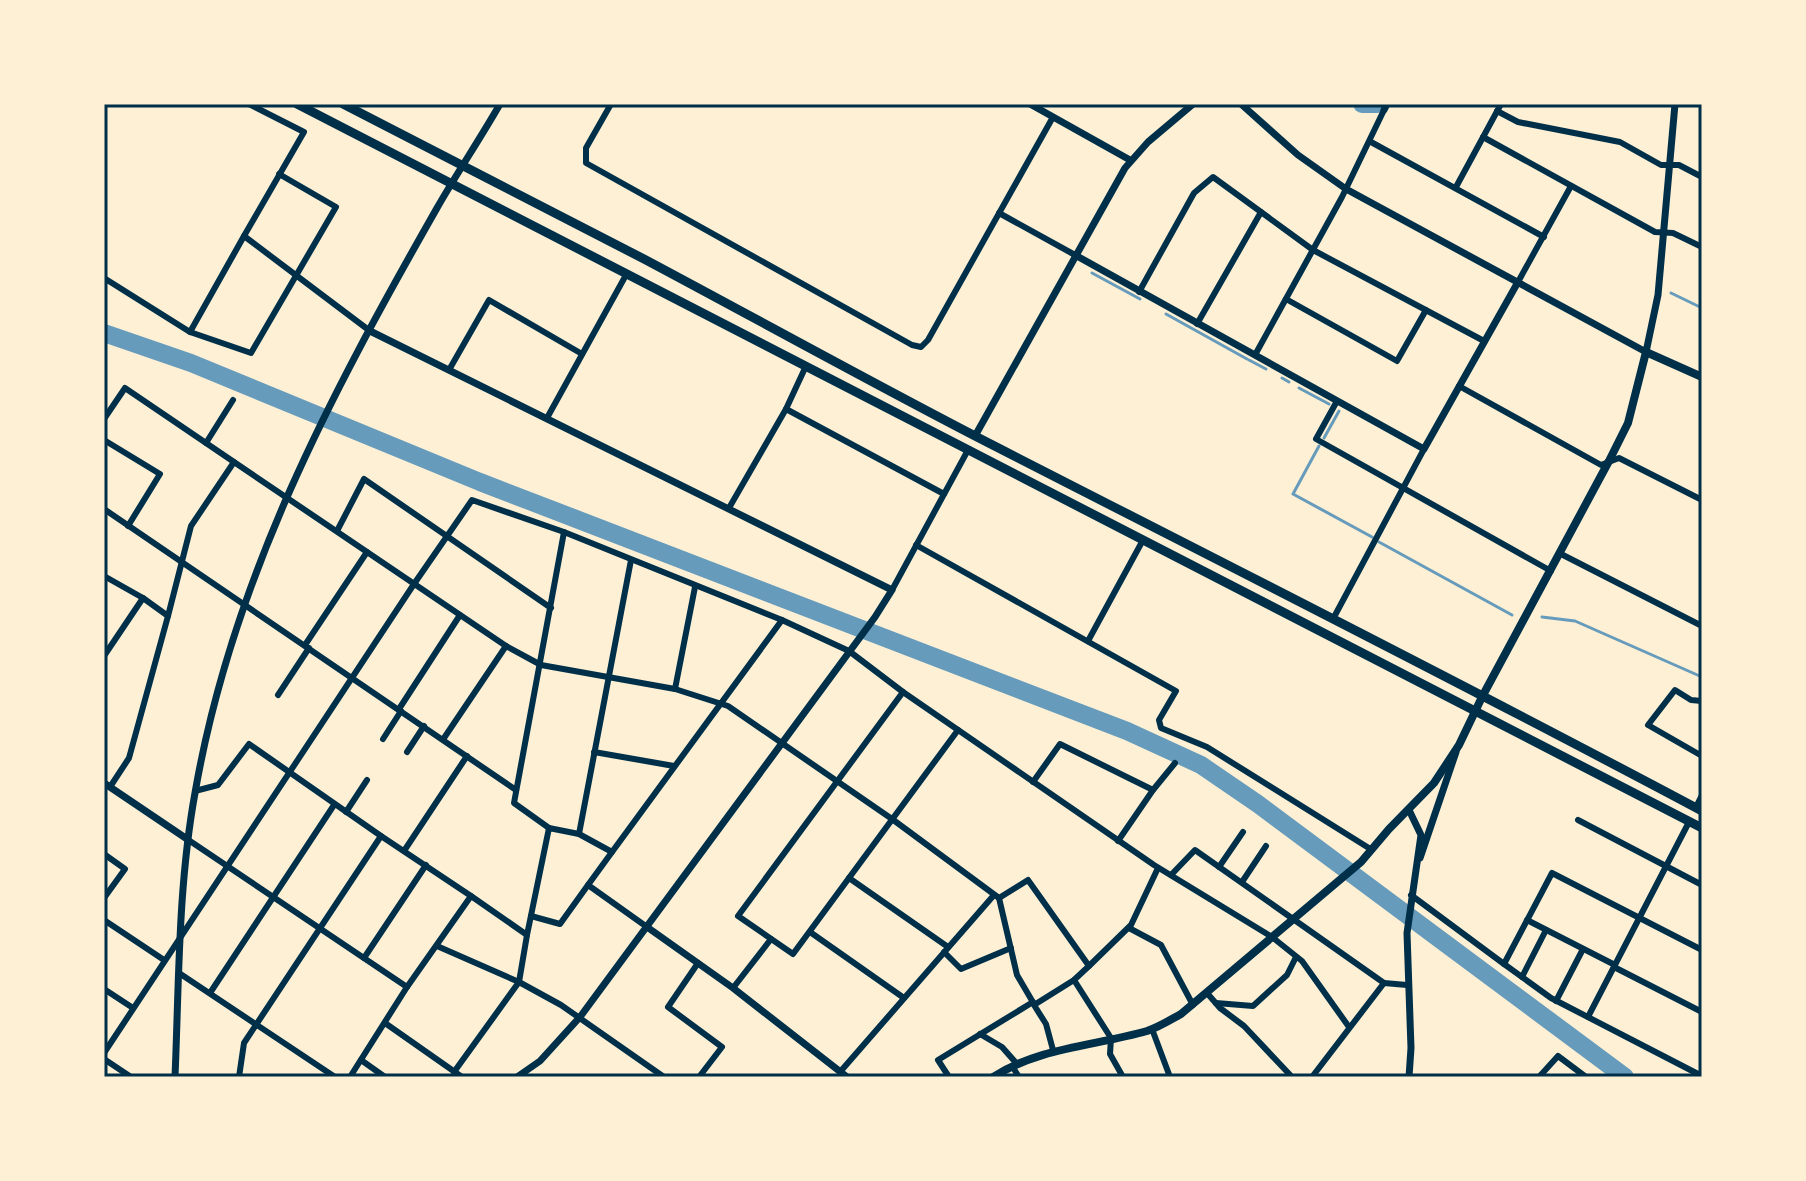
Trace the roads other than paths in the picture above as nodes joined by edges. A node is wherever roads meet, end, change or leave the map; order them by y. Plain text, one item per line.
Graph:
1 (249, 104) edge
2 (297, 104) edge
3 (343, 104) edge
4 (500, 104) edge
5 (611, 104) edge
6 (1030, 104) edge
7 (1193, 104) edge
8 (1241, 104) edge
9 (1675, 104) edge
10 (1385, 107) edge
11 (1499, 107) edge
12 (1053, 117) junction
13 (1483, 137) junction
14 (1371, 142) junction
15 (1130, 160) junction
16 (1670, 165) junction
17 (464, 166) junction
18 (279, 174) junction
19 (1702, 177) edge
20 (451, 185) junction
21 (1571, 186) junction
22 (1456, 187) junction
23 (1346, 189) junction
24 (1261, 212) junction
25 (999, 213) junction
26 (1664, 232) junction
27 (244, 236) junction
28 (1544, 237) junction
29 (1702, 247) edge
30 (1313, 250) junction
31 (1075, 255) junction
32 (626, 275) junction
33 (297, 277) junction
34 (104, 278) edge
35 (1518, 282) junction
36 (1139, 292) junction
37 (1286, 299) junction
38 (1426, 310) junction
39 (1197, 324) junction
40 (370, 331) junction
41 (190, 332) junction
42 (1484, 341) junction
43 (1646, 352) junction
44 (582, 354) junction
45 (1255, 355) junction
46 (806, 366) junction
47 (449, 370) junction
48 (1702, 377) edge
49 (1459, 386) junction
50 (233, 400) dead end
51 (1337, 401) junction
52 (786, 409) junction
53 (547, 418) junction
54 (104, 419) edge
55 (975, 436) junction
56 (104, 440) edge
57 (206, 443) junction
58 (1424, 449) junction
59 (968, 450) junction
60 (1609, 461) junction
61 (234, 462) junction
62 (1404, 489) junction
63 (944, 494) junction
64 (285, 496) junction
65 (1702, 500) edge
66 (729, 508) junction
67 (104, 509) edge
68 (128, 526) junction
69 (337, 531) junction
70 (564, 532) junction
71 (447, 536) junction
72 (1143, 540) junction
73 (916, 545) junction
74 (367, 552) junction
75 (1561, 554) junction
76 (631, 560) junction
77 (182, 562) junction
78 (1551, 571) junction
79 (104, 576) edge
80 (414, 584) junction
81 (695, 587) junction
82 (892, 590) junction
83 (143, 598) junction
84 (243, 604) junction
85 (551, 608) junction
86 (460, 615) junction
87 (168, 616) junction
88 (1333, 619) junction
89 (782, 620) junction
90 (1702, 626) edge
91 (1088, 641) junction
92 (506, 646) junction
93 (307, 647) junction
94 (849, 651) junction
95 (105, 652) edge
96 (541, 665) junction
97 (352, 678) junction
98 (608, 679) junction
99 (675, 689) junction
100 (903, 692) junction
101 (278, 695) dead end
102 (1482, 697) junction
103 (1702, 701) edge
104 (719, 703) junction
105 (400, 710) junction
106 (1475, 711) junction
107 (424, 726) junction
108 (958, 730) junction
109 (444, 738) junction
110 (383, 739) dead end
111 (783, 743) junction
112 (1459, 745) junction
113 (407, 752) dead end
114 (594, 752) junction
115 (467, 756) junction
116 (1702, 756) edge
117 (1175, 763) dead end
118 (674, 766) junction
119 (288, 773) junction
120 (367, 780) dead end
121 (837, 781) junction
122 (1033, 782) junction
123 (107, 785) edge
124 (516, 790) junction
125 (1153, 790) junction
126 (195, 791) junction
127 (1702, 795) edge
128 (334, 805) junction
129 (1699, 809) edge
130 (1409, 810) junction
131 (346, 812) junction
132 (892, 819) junction
133 (1578, 820) dead end
134 (1689, 822) junction
135 (549, 828) junction
136 (1702, 828) edge
137 (1243, 832) dead end
138 (579, 834) junction
139 (381, 836) junction
140 (187, 839) junction
141 (1118, 841) junction
142 (1266, 846) dead end
143 (1372, 850) junction
144 (404, 851) junction
145 (612, 852) junction
146 (104, 854) edge
147 (1417, 863) junction
148 (426, 865) junction
149 (226, 866) junction
150 (1665, 866) junction
151 (1219, 867) junction
152 (1158, 868) junction
153 (1171, 875) junction
154 (849, 878) junction
155 (1242, 882) junction
156 (588, 885) junction
157 (1702, 885) edge
158 (471, 896) junction
159 (996, 896) junction
160 (273, 897) junction
161 (104, 898) edge
162 (1410, 898) junction
163 (531, 916) junction
164 (1293, 918) junction
165 (1639, 918) junction
166 (104, 920) edge
167 (1527, 920) junction
168 (647, 927) junction
169 (1129, 928) junction
170 (320, 929) junction
171 (1546, 930) junction
172 (810, 932) junction
173 (527, 935) junction
174 (181, 936) junction
175 (1272, 937) junction
176 (771, 939) junction
177 (437, 946) junction
178 (1011, 948) junction
179 (1583, 949) junction
180 (946, 950) junction
181 (1702, 950) edge
182 (1296, 957) junction
183 (364, 958) junction
184 (164, 960) junction
185 (698, 963) junction
186 (1504, 964) junction
187 (1089, 966) junction
188 (1614, 966) junction
189 (179, 973) junction
190 (1522, 977) junction
191 (1074, 980) junction
192 (519, 982) junction
193 (1384, 983) junction
194 (1407, 985) junction
195 (407, 987) junction
196 (733, 988) junction
197 (104, 989) edge
198 (210, 993) junction
199 (1207, 993) junction
200 (904, 998) junction
201 (1556, 1001) junction
202 (1034, 1003) junction
203 (1216, 1003) junction
204 (1193, 1005) junction
205 (133, 1008) junction
206 (1702, 1012) edge
207 (580, 1017) junction
208 (1588, 1017) junction
209 (385, 1023) junction
210 (256, 1025) junction
211 (1349, 1027) junction
212 (1152, 1029) junction
213 (980, 1034) junction
214 (1111, 1038) junction
215 (1053, 1050) junction
216 (104, 1056) edge
217 (361, 1060) junction
218 (1014, 1065) junction
219 (454, 1072) junction
220 (1701, 1073) edge
221 (843, 1074) edge
222 (131, 1077) edge
223 (175, 1077) edge
224 (239, 1077) edge
225 (335, 1077) edge
226 (350, 1077) edge
227 (385, 1077) edge
228 (462, 1077) edge
229 (517, 1077) edge
230 (664, 1077) edge
231 (699, 1077) edge
232 (949, 1077) edge
233 (993, 1077) edge
234 (1019, 1077) edge
235 (1123, 1077) edge
236 (1170, 1077) edge
237 (1292, 1077) edge
238 (1312, 1077) edge
239 (1409, 1077) edge
240 (1539, 1077) edge
241 (1586, 1077) edge

1 - 18 street
2 - 20 highway
3 - 17 highway
4 - 17 street
5 - 25 street
6 - 12 street
7 - 15 street
8 - 23 street
9 - 16 street
10 - 14 street
11 - 13 street
11 - 16 street
12 - 15 street
12 - 25 street
13 - 21 street
13 - 22 street
14 - 22 street
14 - 23 street
15 - 31 street
16 - 19 street
16 - 26 street
17 - 20 street
17 - 55 highway
18 - 27 street
18 - 33 street
20 - 32 highway
20 - 40 street
21 - 26 street
21 - 28 street
22 - 28 street
23 - 30 street
23 - 35 street
24 - 30 street
24 - 36 street
24 - 39 street
25 - 31 street
26 - 29 street
26 - 43 street
27 - 33 street
27 - 41 street
28 - 35 street
30 - 37 street
30 - 38 street
31 - 36 street
31 - 55 street
32 - 44 street
32 - 46 highway
33 - 40 street
33 - 41 street
34 - 41 street
35 - 42 street
35 - 43 street
36 - 39 street
37 - 38 street
37 - 45 street
38 - 42 street
39 - 45 street
40 - 47 street
40 - 64 street
42 - 49 street
43 - 48 main road
43 - 60 main road
44 - 47 street
44 - 53 street
45 - 51 street
46 - 52 street
46 - 59 highway
47 - 53 street
49 - 58 street
49 - 60 street
50 - 57 street
51 - 58 street
51 - 62 street
52 - 63 street
52 - 66 street
53 - 66 street
54 - 57 street
55 - 88 highway
56 - 68 street
57 - 61 street
58 - 62 street
59 - 63 street
59 - 72 highway
60 - 65 street
60 - 75 main road
61 - 64 street
61 - 77 street
62 - 78 street
62 - 88 street
63 - 73 street
64 - 69 street
64 - 84 street
66 - 82 street
67 - 68 street
68 - 77 street
69 - 71 street
69 - 74 street
70 - 71 street
70 - 76 street
70 - 85 street
71 - 80 street
71 - 85 street
72 - 91 street
72 - 106 highway
73 - 82 street
73 - 91 street
74 - 80 street
74 - 93 street
75 - 78 main road
75 - 90 street
76 - 81 street
76 - 98 street
77 - 84 street
77 - 87 street
78 - 102 main road
79 - 83 street
80 - 86 street
80 - 97 street
81 - 89 street
81 - 99 street
82 - 94 street
83 - 87 street
83 - 95 street
84 - 93 street
84 - 126 street
85 - 96 street
86 - 92 street
86 - 105 street
87 - 123 street
88 - 102 highway
89 - 94 street
89 - 104 street
91 - 143 street
92 - 96 street
92 - 109 street
93 - 97 street
93 - 101 street
94 - 100 street
94 - 111 street
96 - 98 street
96 - 124 street
97 - 105 street
97 - 119 street
98 - 99 street
98 - 114 street
99 - 104 street
100 - 108 street
100 - 121 street
102 - 106 main road
102 - 129 highway
103 - 116 street
104 - 111 street
104 - 118 street
105 - 107 street
105 - 110 street
106 - 112 main road
106 - 134 highway
107 - 109 street
107 - 113 street
108 - 122 street
108 - 132 street
109 - 115 street
111 - 121 street
111 - 168 street
112 - 130 main road
112 - 147 street
114 - 118 street
114 - 138 street
115 - 124 street
115 - 144 street
117 - 125 street
118 - 145 street
119 - 126 street
119 - 128 street
119 - 149 street
120 - 131 street
121 - 132 street
121 - 176 street
122 - 125 street
122 - 141 street
123 - 140 street
124 - 135 street
125 - 141 street
126 - 140 street
127 - 129 street
128 - 131 street
128 - 160 street
130 - 143 main road
130 - 147 street
131 - 139 street
132 - 154 street
132 - 159 street
133 - 150 street
134 - 136 highway
134 - 150 street
135 - 138 street
135 - 163 street
137 - 151 street
138 - 145 street
139 - 144 street
139 - 170 street
140 - 149 street
140 - 174 street
141 - 152 street
142 - 155 street
143 - 164 main road
144 - 148 street
145 - 156 street
146 - 161 street
147 - 162 street
148 - 158 street
148 - 183 street
149 - 160 street
149 - 174 street
150 - 157 street
150 - 165 street
151 - 153 street
151 - 155 street
152 - 153 street
152 - 169 street
153 - 175 street
154 - 172 street
154 - 180 street
155 - 164 street
156 - 163 street
156 - 168 street
158 - 173 street
158 - 177 street
159 - 178 street
159 - 180 street
159 - 187 street
160 - 170 street
160 - 198 street
162 - 186 street
162 - 194 street
163 - 173 street
164 - 175 main road
164 - 193 street
165 - 167 street
165 - 181 street
165 - 188 street
166 - 184 street
167 - 171 street
167 - 186 street
168 - 185 street
168 - 207 street
169 - 187 street
169 - 204 street
170 - 183 street
170 - 210 street
171 - 179 street
171 - 190 street
172 - 176 street
172 - 200 street
173 - 192 street
174 - 184 street
174 - 189 street
175 - 182 street
175 - 199 main road
176 - 196 street
177 - 192 street
177 - 195 street
178 - 180 street
178 - 202 street
179 - 188 street
179 - 201 street
180 - 200 street
182 - 203 street
182 - 211 street
183 - 195 street
184 - 205 street
185 - 196 street
185 - 231 street
186 - 190 street
187 - 191 street
188 - 206 street
188 - 208 street
189 - 198 street
189 - 223 street
190 - 201 street
191 - 202 street
191 - 214 street
192 - 207 street
192 - 219 street
193 - 194 street
193 - 211 street
194 - 239 street
195 - 209 street
196 - 221 street
197 - 205 street
198 - 210 street
199 - 203 street
199 - 204 main road
200 - 221 street
201 - 208 street
202 - 213 street
202 - 215 street
203 - 237 street
204 - 212 main road
205 - 216 street
207 - 229 street
207 - 230 street
208 - 220 street
209 - 217 street
209 - 219 street
210 - 224 street
210 - 225 street
211 - 238 street
212 - 214 main road
212 - 236 street
213 - 218 street
213 - 232 street
214 - 215 main road
214 - 235 street
215 - 218 main road
216 - 222 street
217 - 226 street
217 - 227 street
218 - 233 main road
218 - 234 street
219 - 228 street
240 - 241 street

